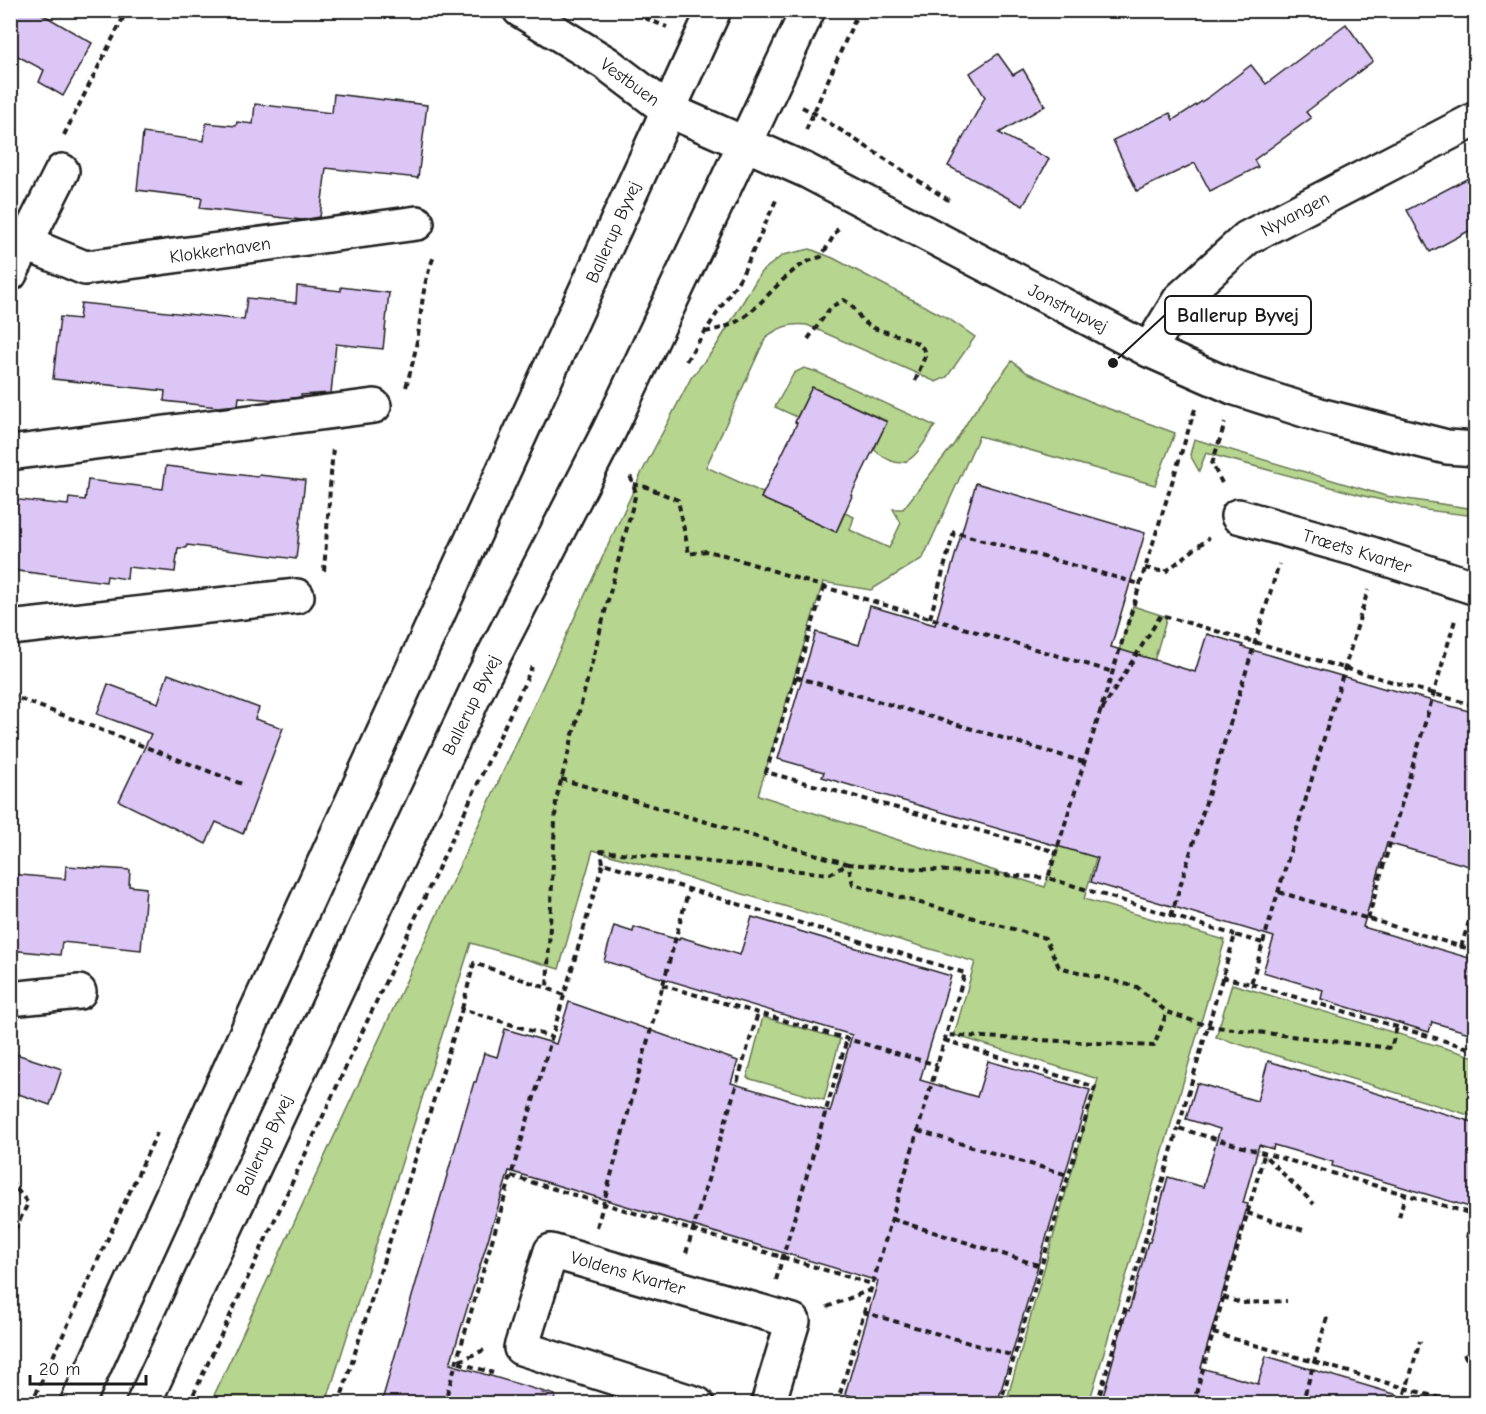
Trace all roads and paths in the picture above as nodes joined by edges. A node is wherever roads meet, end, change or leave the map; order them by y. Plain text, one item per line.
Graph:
1 (127, 10) edge
2 (520, 10) edge
3 (625, 10) edge
4 (714, 10) edge
5 (808, 10) edge
6 (859, 10) edge
7 (695, 51) junction
8 (771, 93) junction
9 (668, 110) junction
10 (814, 113) junction
11 (1476, 119) edge
12 (745, 145) junction
13 (792, 163) junction
14 (62, 171) joint
15 (857, 197) junction
16 (956, 206) dead end
17 (417, 223) joint
18 (27, 244) junction
19 (10, 274) edge
20 (704, 332) junction
21 (808, 339) dead end
22 (1149, 350) junction
23 (685, 361) dead end
24 (1206, 375) junction
25 (914, 384) dead end
26 (1235, 388) junction
27 (374, 406) joint
28 (335, 411) junction
29 (1476, 450) edge
30 (10, 453) edge
31 (622, 476) dead end
32 (633, 484) junction
33 (1238, 516) junction
34 (1290, 530) junction
35 (1378, 556) junction
36 (1145, 568) junction
37 (1140, 584) junction
38 (824, 587) junction
39 (1471, 587) edge
40 (297, 596) joint
41 (930, 618) junction
42 (10, 628) edge
43 (1255, 642) junction
44 (536, 660) dead end
45 (1344, 668) junction
46 (1113, 672) junction
47 (796, 677) junction
48 (1434, 694) junction
49 (10, 695) edge
50 (1476, 706) edge
51 (1099, 716) junction
52 (1084, 762) junction
53 (561, 779) junction
54 (242, 784) dead end
55 (1057, 852) junction
56 (603, 863) junction
57 (848, 864) junction
58 (1048, 878) junction
59 (689, 889) junction
60 (1279, 892) junction
61 (1476, 899) edge
62 (1171, 916) junction
63 (1368, 919) junction
64 (1235, 935) junction
65 (1263, 943) junction
66 (1461, 947) junction
67 (1476, 951) edge
68 (1222, 977) junction
69 (1251, 984) junction
70 (662, 985) junction
71 (547, 988) junction
72 (79, 992) dead end
73 (564, 995) junction
74 (10, 999) edge
75 (462, 1009) junction
76 (758, 1012) junction
77 (1167, 1012) junction
78 (1208, 1026) junction
79 (1397, 1027) junction
80 (946, 1035) junction
81 (551, 1037) junction
82 (846, 1039) junction
83 (944, 1041) junction
84 (1476, 1050) edge
85 (937, 1065) junction
86 (1178, 1128) junction
87 (918, 1131) junction
88 (1264, 1155) junction
89 (1068, 1175) junction
90 (511, 1176) junction
91 (10, 1181) edge
92 (1405, 1195) junction
93 (603, 1204) junction
94 (1314, 1204) dead end
95 (1247, 1213) junction
96 (1474, 1215) edge
97 (1398, 1217) dead end
98 (891, 1219) junction
99 (693, 1231) junction
100 (1307, 1231) dead end
101 (1467, 1238) dead end
102 (10, 1240) edge
103 (783, 1258) junction
104 (588, 1262) junction
105 (1041, 1266) junction
106 (872, 1284) junction
107 (871, 1290) junction
108 (1223, 1297) junction
109 (1287, 1301) dead end
110 (863, 1312) junction
111 (1328, 1314) dead end
112 (793, 1321) junction
113 (1213, 1332) junction
114 (1419, 1341) dead end
115 (1464, 1354) dead end
116 (1014, 1356) junction
117 (1314, 1362) junction
118 (1476, 1375) edge
119 (1406, 1388) junction
120 (837, 1402) edge
121 (77, 1404) edge
122 (143, 1404) edge
123 (189, 1404) edge
124 (339, 1404) edge
125 (444, 1404) edge
126 (697, 1404) edge
127 (768, 1404) edge
128 (844, 1404) edge
129 (999, 1404) edge
130 (1097, 1404) edge
131 (1193, 1404) edge
132 (1302, 1404) edge
133 (1402, 1404) edge
134 (1461, 1404) edge

1 - 14 path
2 - 9 street, Vestbuen
3 - 7 path
4 - 7 street, Ballerup Byvej
5 - 8 street, Ballerup Byvej
6 - 10 path
7 - 9 street, Ballerup Byvej
8 - 10 path
8 - 12 street, Ballerup Byvej
9 - 12 street, Vestbuen
9 - 121 street, Ballerup Byvej
10 - 13 path
10 - 16 path
11 - 22 street, Nyvangen
12 - 13 street, Jonstrupvej
12 - 122 street, Ballerup Byvej
13 - 15 street, Jonstrupvej
13 - 20 path
14 - 18 street
15 - 20 path
15 - 22 street, Jonstrupvej
17 - 18 street, Klokkerhaven
17 - 27 path
18 - 19 street
20 - 23 path
21 - 25 path
22 - 24 street, Jonstrupvej
24 - 26 street, Jonstrupvej
24 - 36 path
26 - 29 street, Jonstrupvej
26 - 33 path
27 - 28 street
28 - 30 street
28 - 40 path
31 - 32 path
32 - 38 path
32 - 53 path
33 - 34 street, Træets Kvarter
33 - 36 path
34 - 35 street, Træets Kvarter
34 - 43 path
35 - 39 street, Træets Kvarter
35 - 45 path
36 - 37 path
37 - 41 path
37 - 46 path
38 - 41 path
38 - 47 path
39 - 48 path
40 - 42 street
41 - 46 path
43 - 45 path
43 - 51 path
43 - 62 path
44 - 123 path
45 - 48 path
45 - 60 path
46 - 51 path
47 - 52 path
47 - 55 path
48 - 50 path
48 - 63 path
49 - 54 path
51 - 52 path
52 - 55 path
53 - 57 path
53 - 71 path
55 - 58 path
56 - 57 path
56 - 59 path
56 - 73 path
57 - 58 path
57 - 77 path
58 - 62 path
59 - 70 path
59 - 80 path
60 - 63 path
60 - 65 path
61 - 66 path
62 - 64 path
63 - 66 path
64 - 65 path
64 - 68 path
65 - 69 path
66 - 67 path
68 - 69 path
68 - 78 path
69 - 79 path
70 - 76 path
70 - 93 path
71 - 73 path
71 - 75 path
72 - 74 street
73 - 81 path
75 - 81 path
75 - 124 path
76 - 82 path
76 - 99 path
77 - 78 path
77 - 80 path
78 - 79 path
78 - 86 path
79 - 84 path
80 - 83 path
81 - 90 path
82 - 85 path
82 - 103 path
83 - 85 path
83 - 89 path
85 - 87 path
86 - 88 path
86 - 130 path
87 - 89 path
87 - 98 path
88 - 92 path
88 - 94 path
88 - 95 path
89 - 105 path
90 - 93 path
90 - 125 path
91 - 102 path
92 - 96 path
92 - 97 path
93 - 99 path
93 - 104 path
95 - 100 path
95 - 108 path
96 - 101 path
98 - 105 path
98 - 106 path
99 - 103 path
103 - 106 path
104 - 112 street, Voldens Kvarter
104 - 126 street, Voldens Kvarter
105 - 116 path
106 - 107 path
107 - 110 path
107 - 112 path
108 - 109 path
108 - 113 path
110 - 116 path
110 - 120 path
111 - 117 path
112 - 127 street
113 - 117 path
113 - 131 path
114 - 119 path
115 - 118 path
116 - 129 path
117 - 119 path
117 - 132 path
119 - 133 path
119 - 134 path
120 - 128 path

